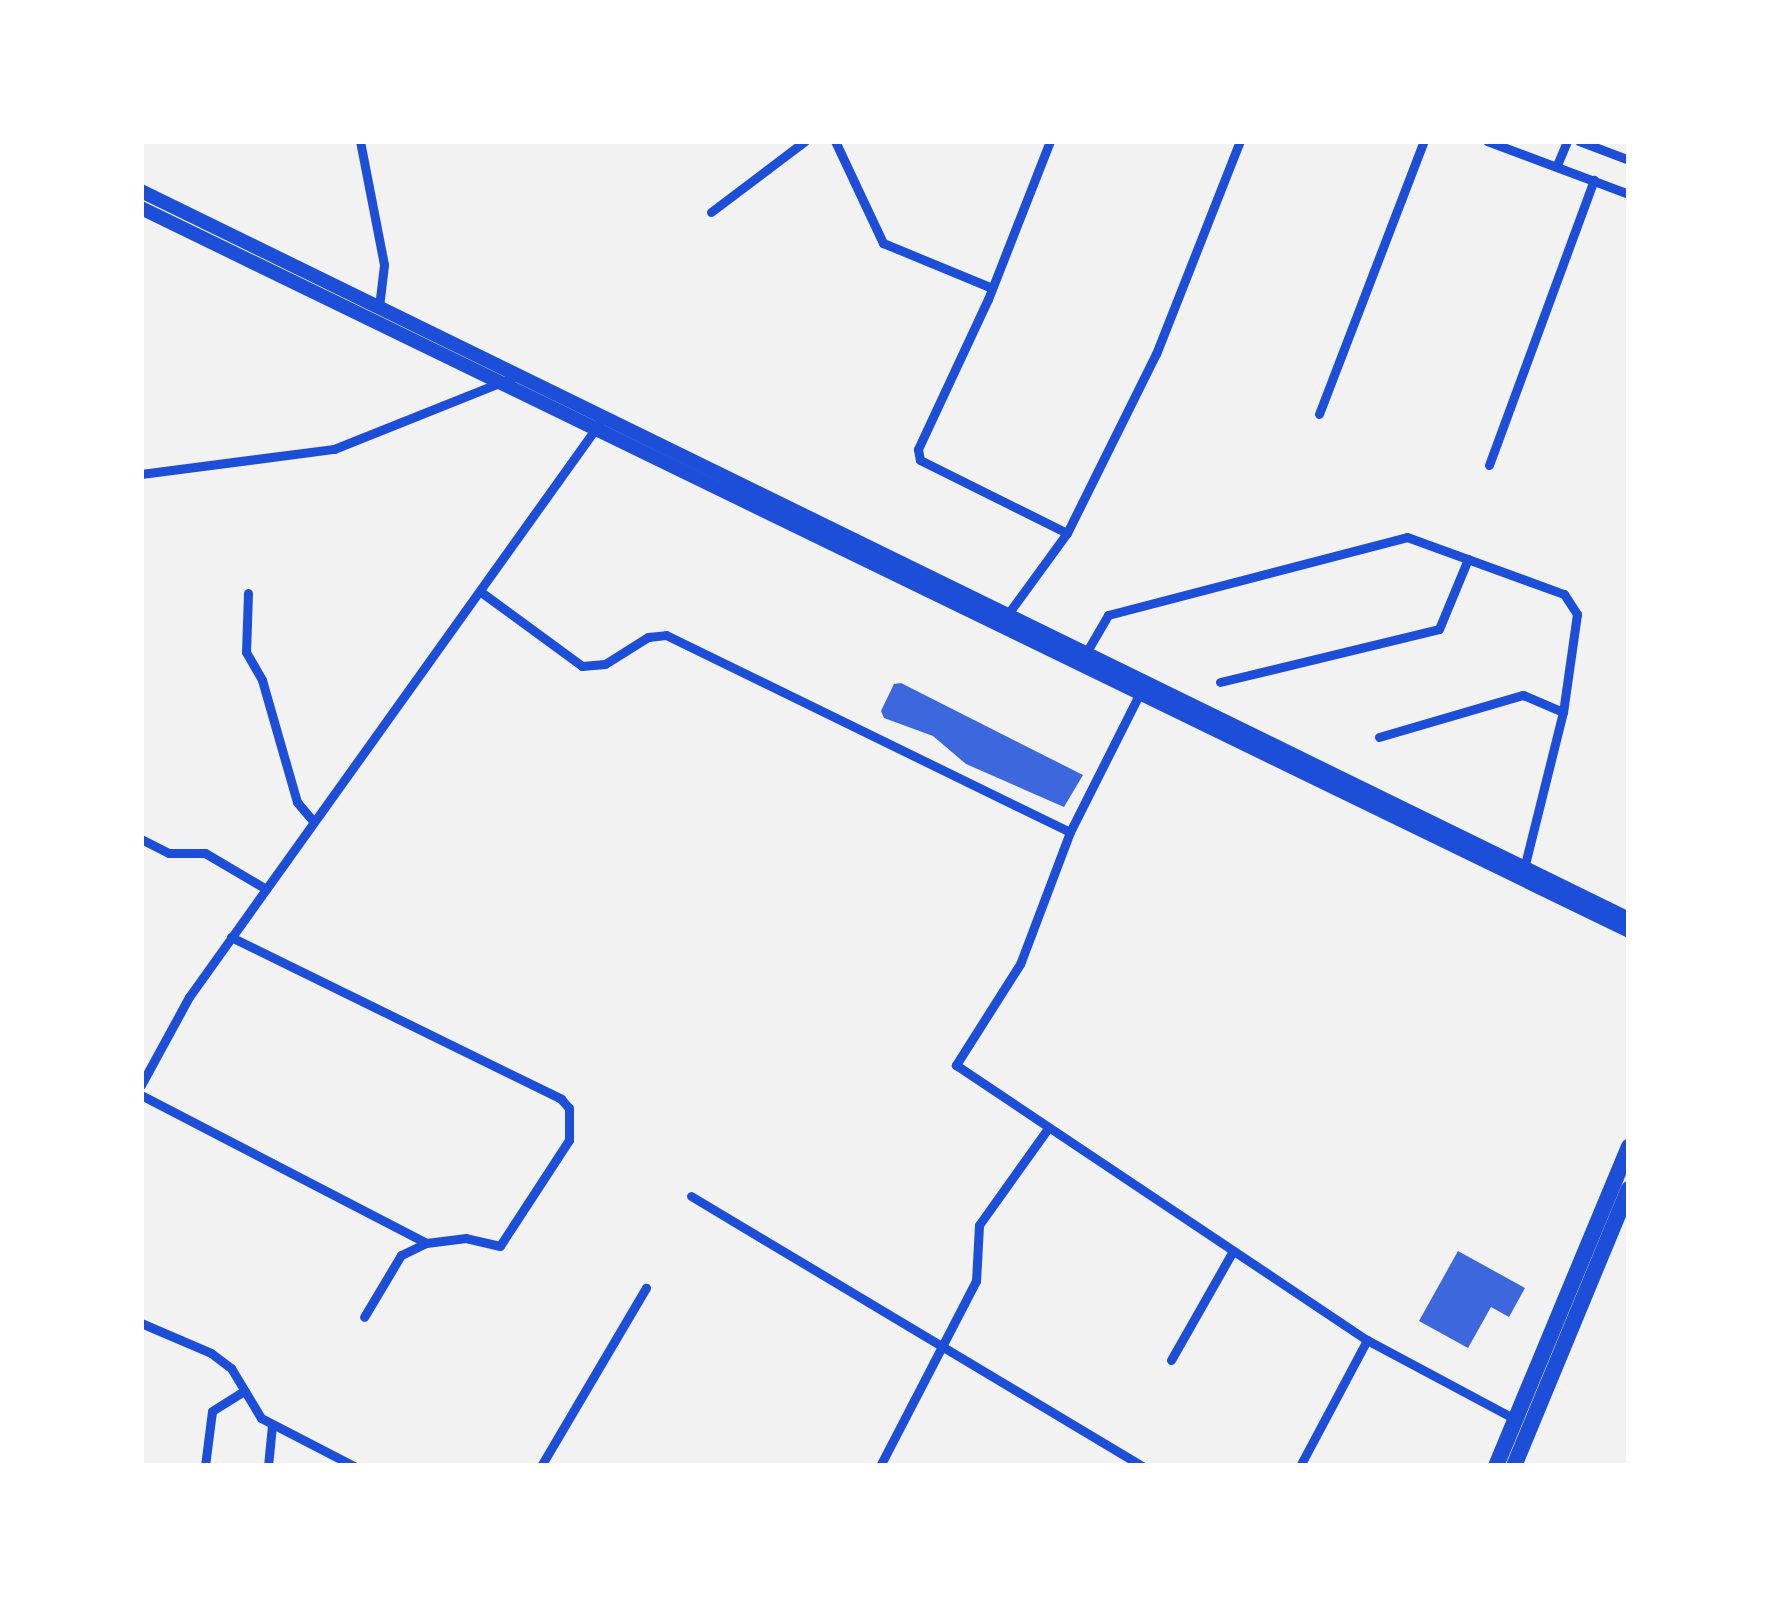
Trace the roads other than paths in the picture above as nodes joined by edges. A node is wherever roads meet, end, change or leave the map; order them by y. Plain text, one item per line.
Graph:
1 (360, 141) edge
2 (805, 141) edge
3 (836, 141) edge
4 (1050, 141) edge
5 (1240, 141) edge
6 (1424, 141) edge
7 (1487, 141) edge
8 (1567, 141) edge
9 (1580, 141) edge
10 (1629, 160) edge
11 (1558, 165) junction
12 (1594, 180) junction
13 (141, 191) edge
14 (1629, 194) edge
15 (141, 208) edge
16 (711, 212) dead end
17 (992, 288) junction
18 (379, 306) junction
19 (372, 321) junction
20 (519, 375) junction
21 (500, 384) junction
22 (1319, 414) dead end
23 (600, 424) junction
24 (1489, 465) dead end
25 (141, 474) edge
26 (1067, 533) junction
27 (1468, 560) junction
28 (481, 592) junction
29 (248, 593) dead end
30 (1003, 621) junction
31 (1086, 653) junction
32 (1220, 682) dead end
33 (1138, 697) junction
34 (1563, 712) junction
35 (1379, 737) dead end
36 (314, 823) junction
37 (1070, 832) junction
38 (141, 839) edge
39 (1522, 874) junction
40 (266, 890) junction
41 (1629, 919) edge
42 (1629, 931) edge
43 (231, 937) junction
44 (141, 1085) edge
45 (141, 1095) edge
46 (1048, 1127) junction
47 (1629, 1147) edge
48 (1629, 1189) edge
49 (692, 1196) dead end
50 (426, 1243) junction
51 (1233, 1251) junction
52 (646, 1288) dead end
53 (364, 1317) dead end
54 (141, 1323) edge
55 (1366, 1340) junction
56 (940, 1349) junction
57 (1171, 1360) dead end
58 (244, 1392) junction
59 (1523, 1424) junction
60 (272, 1425) junction
61 (339, 1463) edge
62 (205, 1466) edge
63 (268, 1466) edge
64 (354, 1466) edge
65 (541, 1466) edge
66 (880, 1466) edge
67 (1142, 1466) edge
68 (1300, 1466) edge
69 (1496, 1466) edge
70 (1514, 1466) edge

1 - 18 street
2 - 16 street
3 - 17 street
4 - 17 street
5 - 26 street
6 - 22 street
7 - 11 street
8 - 11 street
9 - 10 street
11 - 12 street
12 - 14 street
12 - 24 street
13 - 18 main road
15 - 19 main road
17 - 26 street
18 - 19 street
18 - 20 main road
19 - 21 main road
20 - 21 street
20 - 23 main road
21 - 23 main road
21 - 25 street
23 - 28 street
23 - 30 main road
26 - 30 street
27 - 31 street
27 - 32 street
27 - 34 street
28 - 36 street
28 - 37 street
29 - 36 street
30 - 31 main road
30 - 33 main road
31 - 39 main road
33 - 37 street
33 - 39 main road
34 - 35 street
34 - 39 street
36 - 40 street
37 - 46 street
38 - 40 street
39 - 41 main road
39 - 42 main road
40 - 43 street
43 - 44 street
43 - 50 street
45 - 50 street
46 - 51 street
46 - 56 street
47 - 59 highway
48 - 59 highway
49 - 56 street
50 - 53 street
51 - 55 street
51 - 57 street
52 - 65 street
54 - 58 street
55 - 59 street
55 - 68 street
56 - 66 street
56 - 67 street
58 - 60 street
58 - 62 street
59 - 69 highway
59 - 70 highway
60 - 61 street
60 - 63 street
61 - 64 street

